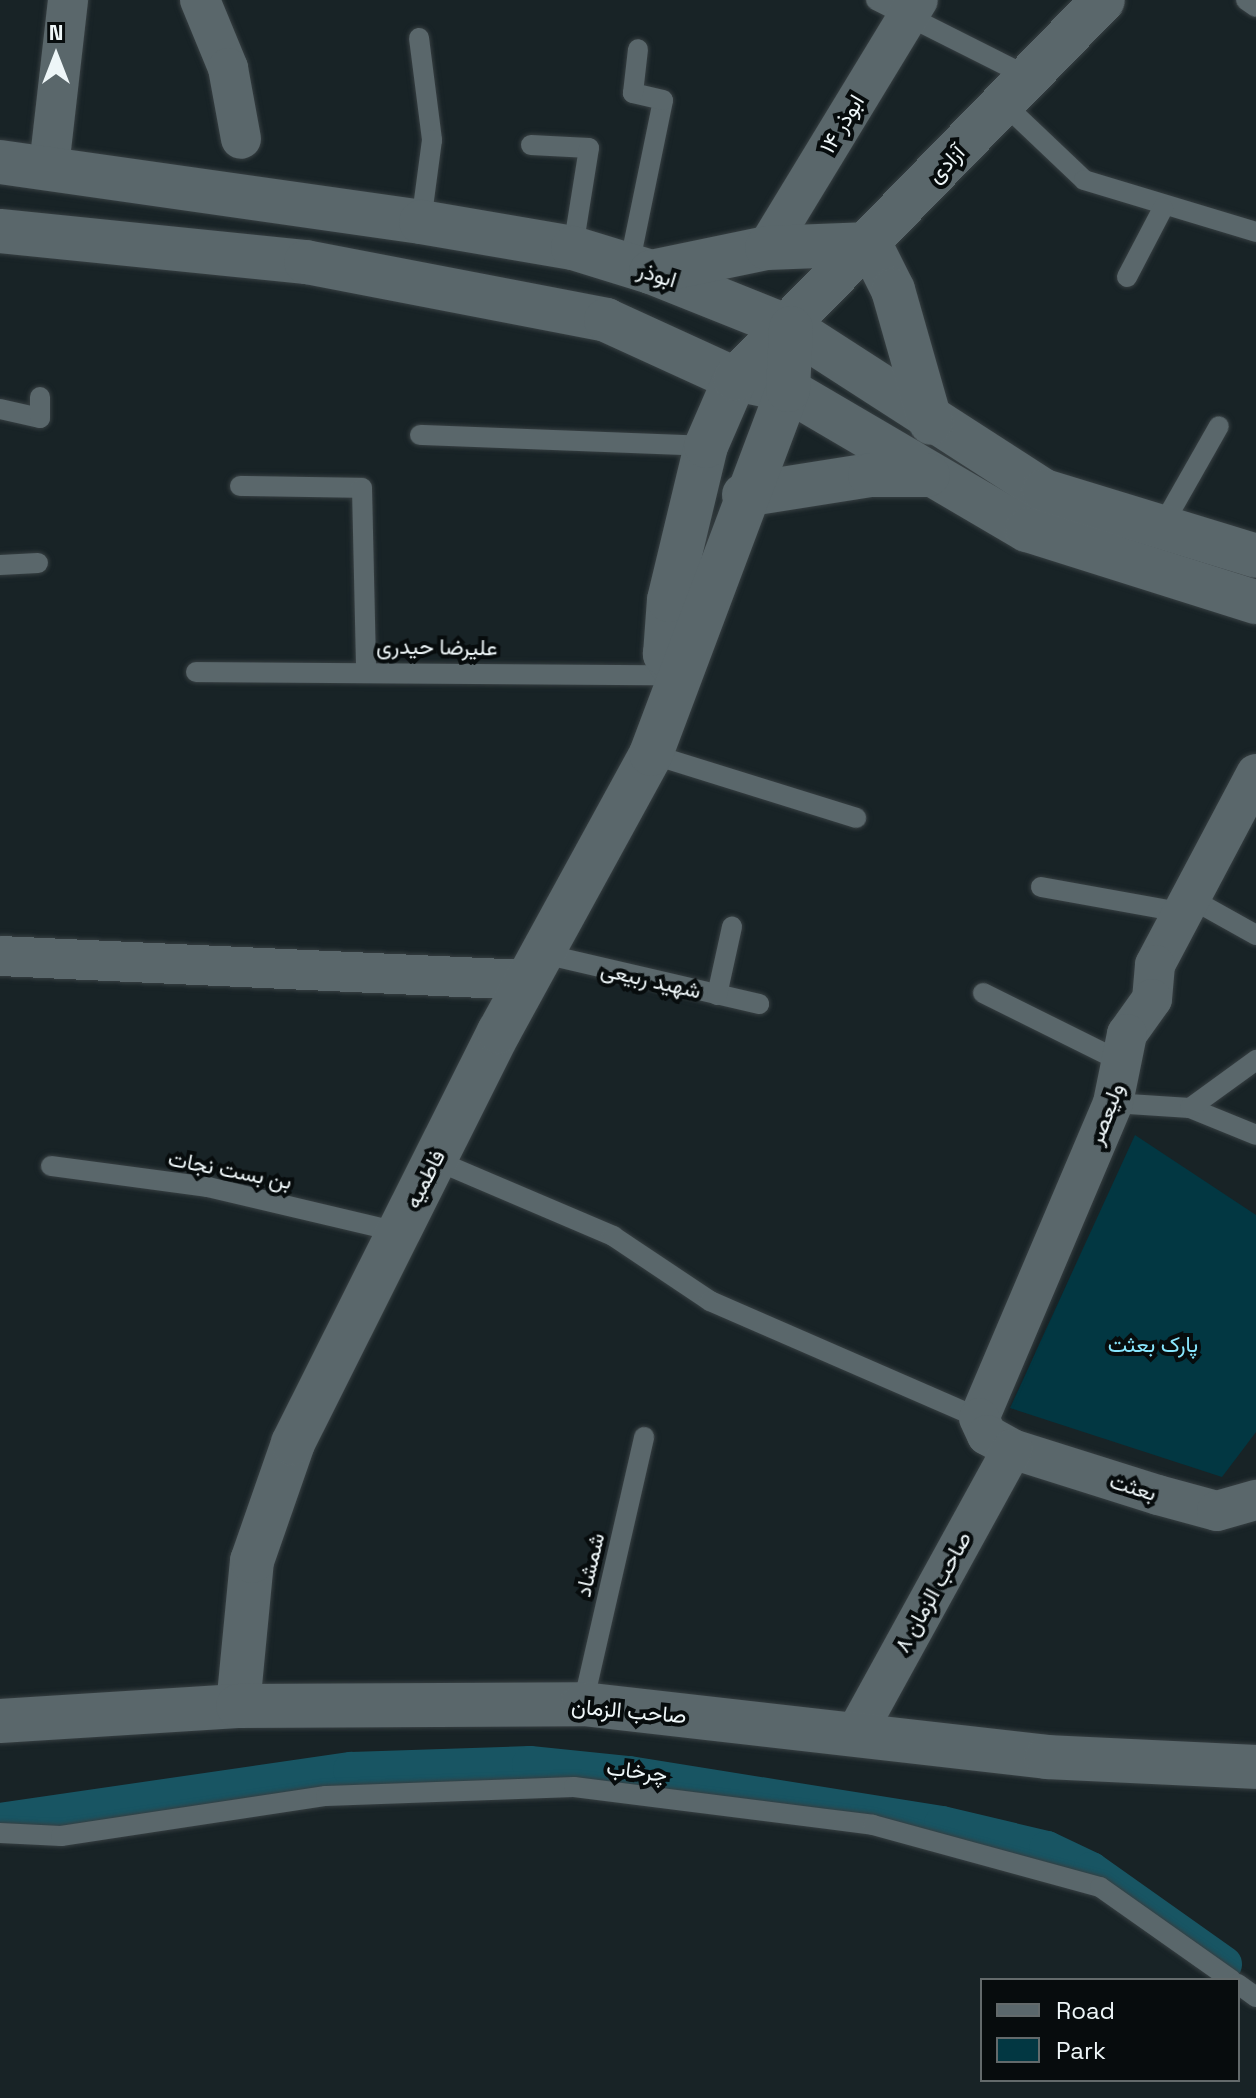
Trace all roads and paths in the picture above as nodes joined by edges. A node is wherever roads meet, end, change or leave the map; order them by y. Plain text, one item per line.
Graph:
1 (68, 0) edge
2 (200, 0) edge
3 (1103, 0) edge
4 (1246, 0) edge
5 (900, 6) edge
6 (1256, 7) edge
7 (419, 38) dead end
8 (638, 49) dead end
9 (1016, 90) junction
10 (241, 139) dead end
11 (531, 145) dead end
12 (0, 162) edge
13 (49, 167) junction
14 (1163, 208) junction
15 (421, 222) junction
16 (0, 231) edge
17 (1256, 232) edge
18 (870, 244) junction
19 (573, 248) junction
20 (767, 248) junction
21 (640, 269) junction
22 (1127, 277) dead end
23 (791, 328) junction
24 (735, 379) junction
25 (788, 390) junction
26 (40, 397) dead end
27 (0, 409) edge
28 (931, 423) junction
29 (1219, 426) dead end
30 (420, 435) dead end
31 (706, 446) junction
32 (928, 475) junction
33 (240, 486) dead end
34 (1044, 491) junction
35 (744, 495) junction
36 (1161, 528) junction
37 (1027, 530) junction
38 (1255, 552) edge
39 (38, 563) dead end
40 (0, 565) edge
41 (1256, 602) edge
42 (366, 669) junction
43 (196, 672) dead end
44 (678, 675) junction
45 (651, 754) junction
46 (1256, 774) edge
47 (856, 818) dead end
48 (1041, 887) dead end
49 (1184, 905) junction
50 (732, 927) dead end
51 (0, 933) edge
52 (1256, 935) edge
53 (0, 956) edge
54 (535, 967) junction
55 (983, 993) dead end
56 (717, 995) junction
57 (759, 1004) dead end
58 (1256, 1060) edge
59 (1124, 1063) junction
60 (1113, 1103) junction
61 (1190, 1108) junction
62 (1256, 1135) edge
63 (435, 1160) junction
64 (51, 1166) dead end
65 (399, 1232) junction
66 (979, 1418) junction
67 (644, 1437) dead end
68 (1012, 1449) junction
69 (1256, 1500) edge
70 (583, 1704) junction
71 (238, 1706) junction
72 (0, 1721) edge
73 (855, 1735) junction
74 (1256, 1767) edge
75 (0, 1833) edge
76 (1229, 1978) edge

1 - 13 street
2 - 10 street
3 - 9 street, آزادی
4 - 6 lane
5 - 9 lane
5 - 20 street, ابوذر ۱۴
7 - 15 lane
8 - 21 lane
9 - 14 lane
9 - 18 street, آزادی
11 - 19 lane
12 - 13 street, ابوذر
13 - 15 street, ابوذر
14 - 17 lane
14 - 22 lane
15 - 19 street, ابوذر
16 - 24 street
18 - 20 street
18 - 23 street, آزادی
18 - 28 street
19 - 21 street, ابوذر
20 - 21 street
21 - 23 street, ابوذر
23 - 24 street, آزادی
23 - 25 street, فاطمیه
23 - 28 street, ابوذر
24 - 25 street
24 - 31 street
25 - 32 street
25 - 35 street, فاطمیه
26 - 27 lane
28 - 34 street, ابوذر
29 - 36 lane
30 - 31 lane
31 - 44 street
32 - 35 street
32 - 37 street
33 - 42 lane
34 - 36 street, ابوذر
34 - 37 street
35 - 44 street, فاطمیه
36 - 38 street, ابوذر
37 - 41 street
39 - 40 lane
42 - 43 lane, علیرضا حیدری
42 - 44 lane, علیرضا حیدری
44 - 45 street, فاطمیه
45 - 47 lane
45 - 54 street, فاطمیه
46 - 49 street, ولیعصر
48 - 49 lane
49 - 52 lane
49 - 59 street, ولیعصر
50 - 56 lane
51 - 53 lane
53 - 54 street
54 - 56 lane, شهید ربیعی
54 - 63 street, فاطمیه
55 - 59 lane
56 - 57 lane, شهید ربیعی
58 - 61 lane
59 - 60 street, ولیعصر
60 - 61 lane
60 - 66 street, ولیعصر
61 - 62 lane
63 - 65 street, فاطمیه
63 - 66 lane
64 - 65 lane, بن بست نجات
65 - 71 street, فاطمیه
66 - 68 street
67 - 70 lane, شمشاد
68 - 69 street, بعثت
68 - 73 street, صاحب الزمان ۸
70 - 71 street, صاحب الزمان
70 - 73 street, صاحب الزمان
71 - 72 street, صاحب الزمان
73 - 74 street, صاحب الزمان
75 - 76 lane, چرخاب

